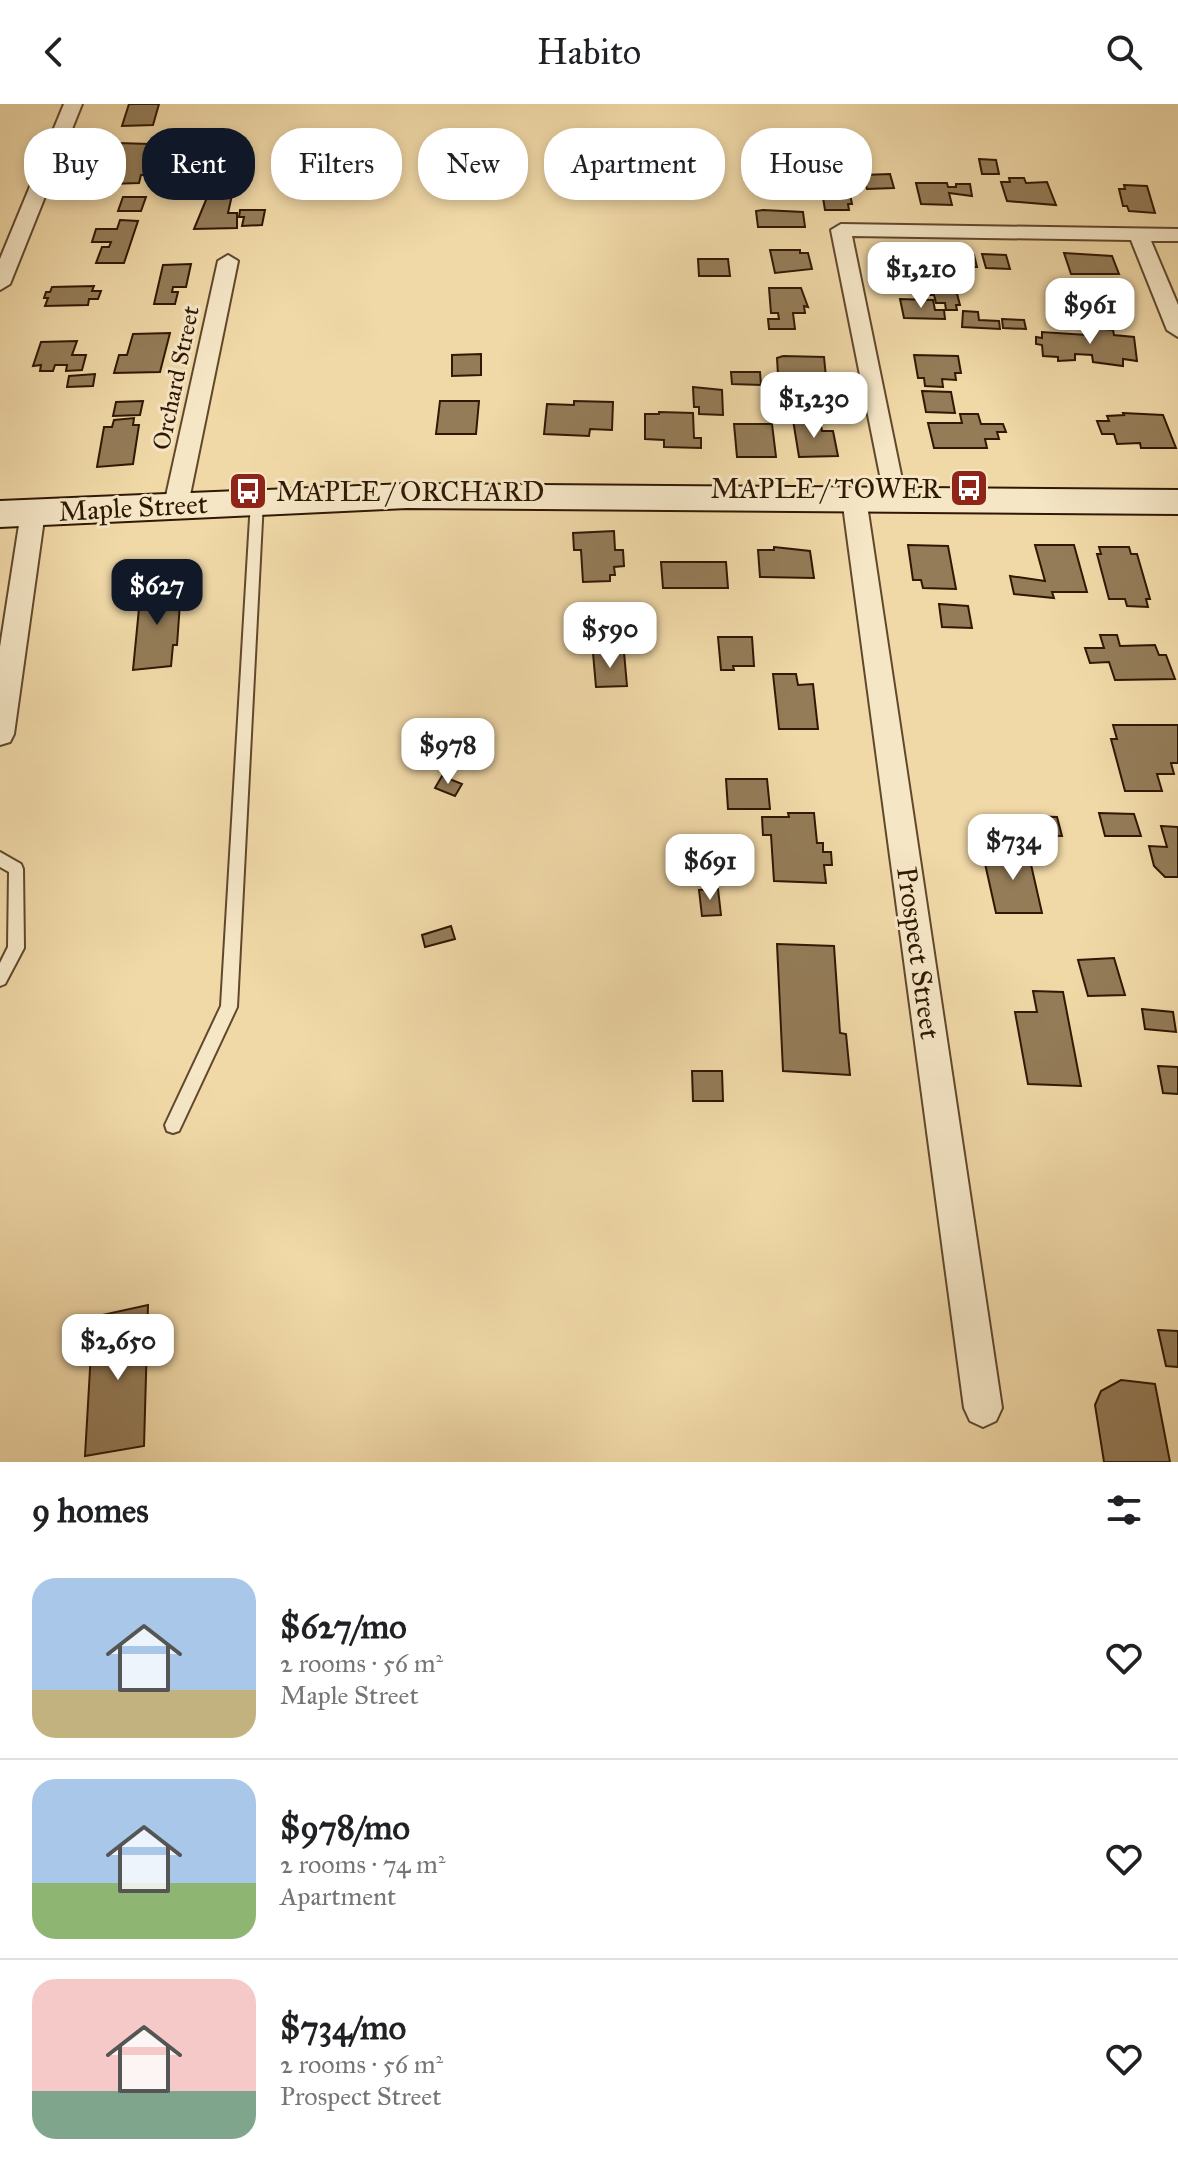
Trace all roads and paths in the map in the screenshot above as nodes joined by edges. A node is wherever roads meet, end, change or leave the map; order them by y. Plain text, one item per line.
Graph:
1 (73, 104) edge
2 (1138, 233) junction
3 (1178, 235) edge
4 (228, 261) dead end
5 (0, 284) edge
6 (1178, 330) edge
7 (854, 498) junction
8 (894, 499) junction
9 (257, 501) junction
10 (176, 505) junction
11 (1177, 505) edge
12 (16, 513) edge
13 (0, 734) edge
14 (0, 859) edge
15 (2, 977) edge
16 (173, 1125) dead end
17 (983, 1408) dead end

1 - 5 street
2 - 3 street
2 - 6 street
2 - 8 street
4 - 10 street, Orchard Street
7 - 8 main road, Maple Street
7 - 9 main road, Maple Street
7 - 17 street, Prospect Street
8 - 11 main road, Maple Street
9 - 10 main road, Maple Street
9 - 16 lane
10 - 12 main road, Maple Street
12 - 13 street
14 - 15 lane

